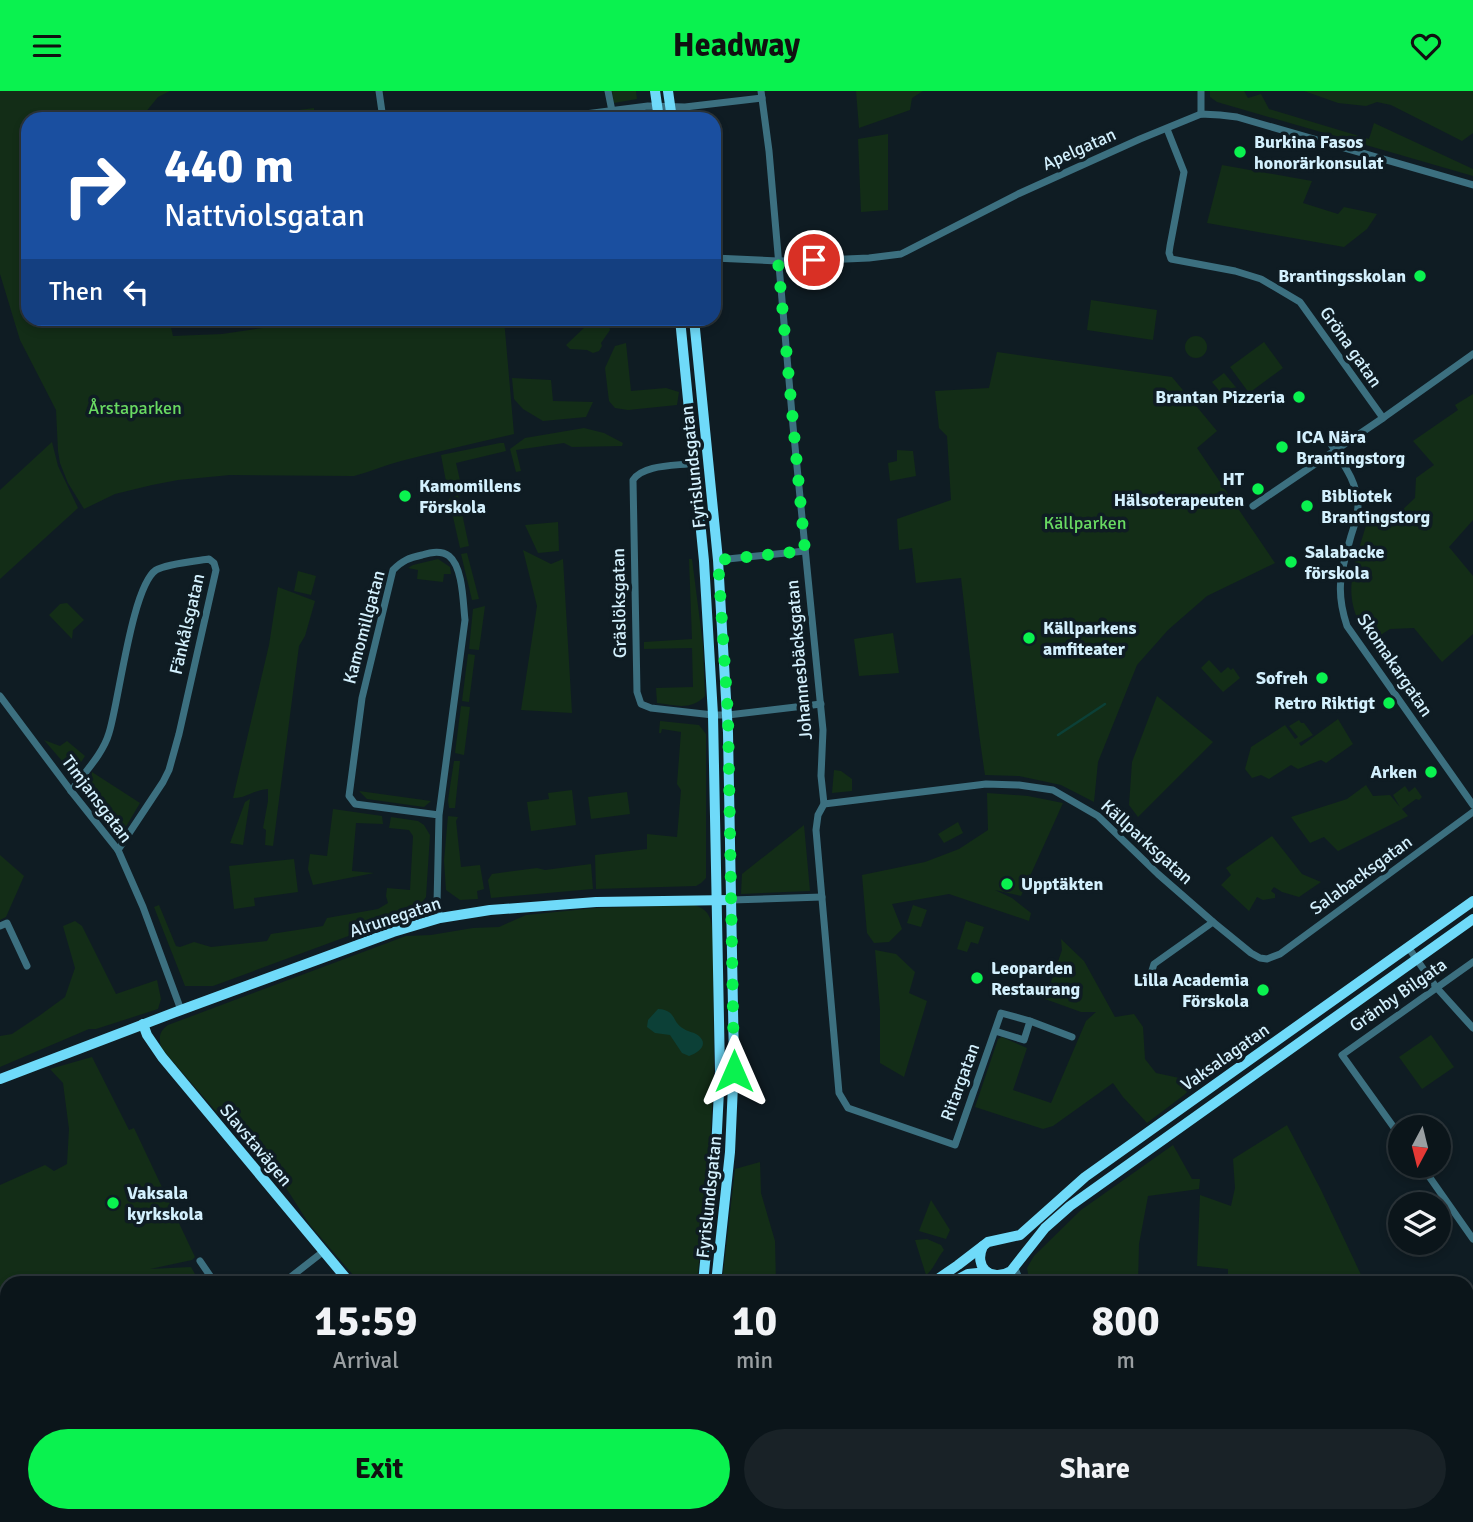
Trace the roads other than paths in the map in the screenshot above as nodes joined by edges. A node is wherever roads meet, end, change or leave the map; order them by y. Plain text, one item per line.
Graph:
1 (379, 91) edge
2 (608, 91) edge
3 (655, 91) edge
4 (668, 91) edge
5 (1201, 91) edge
6 (761, 94) edge
7 (657, 105) junction
8 (612, 111) junction
9 (382, 112) edge
10 (604, 112) edge
11 (658, 112) edge
12 (670, 112) edge
13 (672, 112) edge
14 (677, 112) edge
15 (1202, 114) junction
16 (1167, 129) junction
17 (1473, 185) edge
18 (721, 258) edge
19 (778, 261) junction
20 (681, 326) edge
21 (695, 326) edge
22 (1473, 354) edge
23 (1383, 418) junction
24 (1329, 441) dead end
25 (1334, 450) junction
26 (695, 463) junction
27 (1253, 506) dead end
28 (805, 551) junction
29 (718, 560) junction
30 (2, 702) edge
31 (821, 704) junction
32 (713, 715) junction
33 (728, 715) junction
34 (71, 791) junction
35 (824, 804) junction
36 (1473, 805) edge
37 (1473, 812) edge
38 (439, 815) junction
39 (118, 850) junction
40 (822, 897) junction
41 (731, 899) junction
42 (717, 900) junction
43 (1473, 901) edge
44 (440, 918) junction
45 (1473, 919) edge
46 (1213, 922) junction
47 (0, 926) edge
48 (1408, 947) junction
49 (1267, 958) joint
50 (1417, 959) junction
51 (1473, 962) edge
52 (27, 966) dead end
53 (1150, 977) dead end
54 (1436, 988) junction
55 (181, 1010) junction
56 (1030, 1021) junction
57 (143, 1024) junction
58 (1473, 1028) edge
59 (995, 1031) junction
60 (1072, 1037) dead end
61 (0, 1079) edge
62 (842, 1098) joint
63 (1388, 1119) edge
64 (1430, 1178) edge
65 (999, 1239) junction
66 (1473, 1240) edge
67 (983, 1246) junction
68 (324, 1251) junction
69 (1015, 1257) junction
70 (200, 1261) dead end
71 (989, 1273) junction
72 (210, 1276) edge
73 (292, 1276) edge
74 (345, 1276) edge
75 (704, 1276) edge
76 (717, 1276) edge
77 (942, 1276) edge
78 (963, 1276) edge
79 (993, 1276) edge
80 (1019, 1276) edge

1 - 9 street
2 - 8 street
3 - 7 main road
4 - 13 main road
5 - 15 street
6 - 14 street
6 - 19 street, Johannesbäcksgatan
7 - 8 street
7 - 11 main road
7 - 12 street
8 - 10 street
15 - 16 street, Apelgatan
15 - 17 street
16 - 19 street, Apelgatan
16 - 23 street, Gröna gatan
18 - 19 street
19 - 28 street, Johannesbäcksgatan
20 - 26 main road, Fyrislundsgatan
21 - 29 main road, Fyrislundsgatan
22 - 23 street
23 - 25 street
24 - 25 street, Skomakargatan
25 - 27 street
25 - 36 street, Skomakargatan
26 - 32 main road, Fyrislundsgatan
26 - 32 street, Gräslöksgatan
28 - 29 street
28 - 31 street, Johannesbäcksgatan
29 - 33 main road, Fyrislundsgatan
30 - 34 street, Timjansgatan
31 - 33 street, Gräslöksgatan
31 - 35 street, Johannesbäcksgatan
32 - 33 street, Gräslöksgatan
32 - 42 main road, Fyrislundsgatan
33 - 41 main road, Fyrislundsgatan
34 - 39 street, Timjansgatan
34 - 39 street, Fänkålsgatan
35 - 40 street, Johannesbäcksgatan
35 - 46 street, Källparksgatan
37 - 49 street, Salabacksgatan
38 - 38 street, Kamomillgatan
38 - 44 street, Kamomillgatan
39 - 55 street, Timjansgatan
40 - 41 street, Alrunegatan
40 - 62 street, Johannesbäcksgatan
41 - 42 main road, Alrunegatan
41 - 76 main road, Fyrislundsgatan
42 - 44 main road, Alrunegatan
42 - 75 main road, Fyrislundsgatan
43 - 48 main road, Vaksalagatan
44 - 55 main road, Alrunegatan
45 - 50 main road, Vaksalagatan
46 - 49 street, Källparksgatan
46 - 53 street
47 - 52 street
48 - 50 street
48 - 65 main road, Vaksalagatan
50 - 54 street
50 - 69 main road, Vaksalagatan
51 - 54 street, Gränby Bilgata
54 - 58 street
54 - 63 street, Gränby Bilgata
55 - 57 main road, Alrunegatan
56 - 59 street, Ritargatan
56 - 59 street, Ritargatan
56 - 60 street, Ritargatan
57 - 61 main road, Alrunegatan
57 - 68 main road, Slavstavägen
59 - 62 street, Ritargatan
64 - 66 street
65 - 67 main road
65 - 69 main road
67 - 71 main road
67 - 77 main road
68 - 73 street
68 - 74 main road, Slavstavägen
69 - 71 main road
69 - 80 street
70 - 72 street
71 - 78 main road
71 - 79 street

